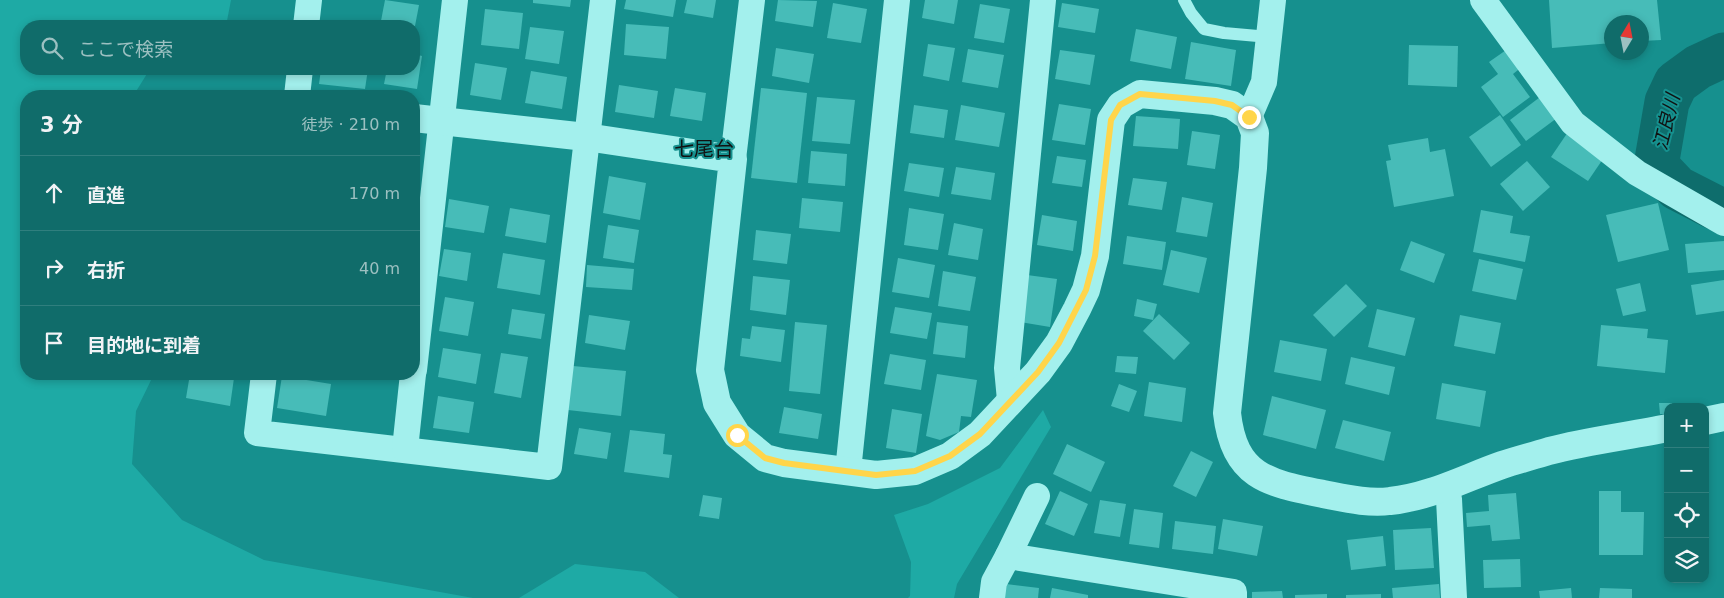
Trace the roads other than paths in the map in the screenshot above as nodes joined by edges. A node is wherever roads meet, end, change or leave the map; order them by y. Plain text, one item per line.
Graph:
1 (309, 0) edge
2 (455, 0) edge
3 (603, 0) edge
4 (752, 0) edge
5 (897, 0) edge
6 (1043, 0) edge
7 (1184, 0) edge
8 (1273, 0) edge
9 (1483, 0) edge
10 (307, 20) edge
11 (1269, 36) junction
12 (299, 75) edge
13 (298, 90) edge
14 (1249, 117) junction
15 (420, 119) edge
16 (441, 121) junction
17 (586, 137) junction
18 (733, 159) junction
19 (1724, 223) edge
20 (420, 315) edge
21 (263, 380) edge
22 (412, 380) edge
23 (1010, 400) junction
24 (1724, 417) edge
25 (1709, 420) edge
26 (1664, 429) edge
27 (405, 449) junction
28 (848, 471) junction
29 (1443, 488) junction
30 (1037, 496) dead end
31 (1008, 556) junction
32 (992, 598) edge
33 (1234, 598) edge
34 (1454, 598) edge

1 - 10 street
2 - 16 street
3 - 17 street
4 - 18 street
5 - 28 street
6 - 23 street
7 - 11 lane
8 - 11 street
9 - 19 street
11 - 14 street
12 - 13 street
14 - 23 street
14 - 29 street
15 - 16 street
16 - 17 street
16 - 20 street
17 - 18 street
17 - 27 street
18 - 28 street
21 - 27 street
22 - 27 street
23 - 28 street
24 - 25 street
26 - 29 street
29 - 34 street
30 - 31 street
31 - 32 street
31 - 33 street

